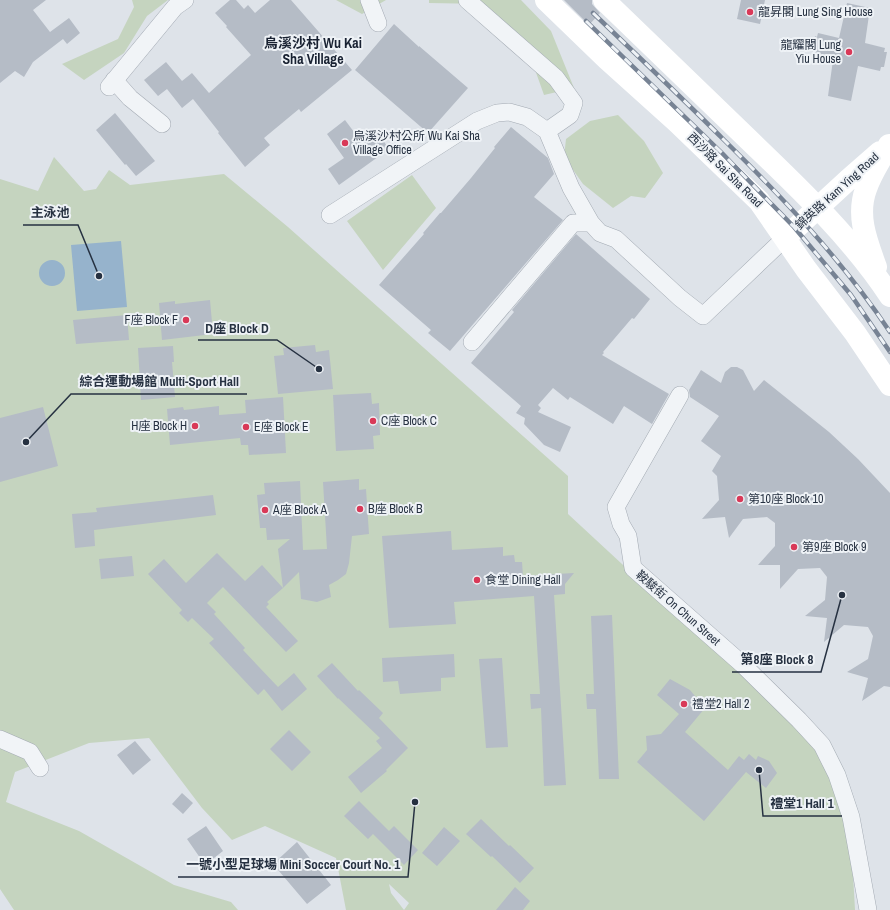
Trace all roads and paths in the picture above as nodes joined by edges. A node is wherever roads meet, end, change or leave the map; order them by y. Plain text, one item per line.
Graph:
1 (185, 0) edge
2 (369, 0) edge
3 (467, 0) edge
4 (546, 0) edge
5 (604, 0) edge
6 (378, 23) dead end
7 (162, 124) dead end
8 (547, 131) junction
9 (890, 144) edge
10 (817, 207) junction
11 (330, 215) dead end
12 (591, 223) junction
13 (785, 238) junction
14 (885, 289) edge
15 (472, 342) dead end
16 (890, 385) edge
17 (680, 395) dead end
18 (0, 739) edge
19 (40, 768) dead end
20 (868, 910) edge

1 - 7 street
2 - 6 street
3 - 8 street
4 - 13 main road, 西沙路 Sai Sha Road
5 - 10 main road
8 - 11 street
8 - 12 street
9 - 10 main road, 錦英路 Kam Ying Road
9 - 14 main road
10 - 13 main road, 錦英路 Kam Ying Road
10 - 14 main road
12 - 13 street
12 - 15 street
13 - 16 main road, 西沙路 Sai Sha Road
17 - 20 street, 鞍駿街 On Chun Street
18 - 19 street

